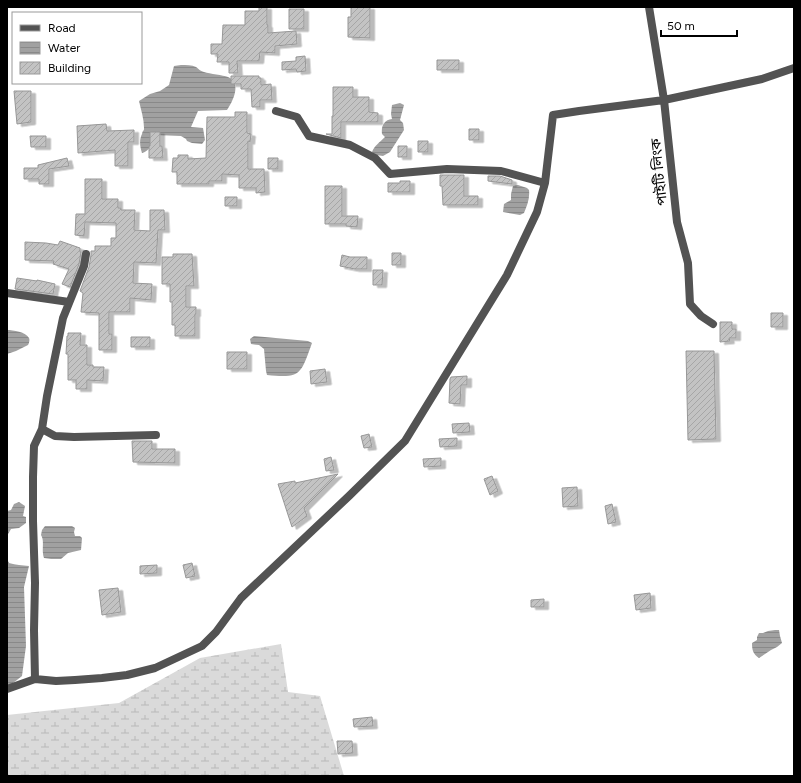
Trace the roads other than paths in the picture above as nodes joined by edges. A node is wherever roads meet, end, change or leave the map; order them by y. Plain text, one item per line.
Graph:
1 (649, 7) edge
2 (794, 68) edge
3 (664, 100) junction
4 (276, 111) dead end
5 (544, 183) junction
6 (86, 254) dead end
7 (7, 293) edge
8 (69, 302) junction
9 (713, 324) dead end
10 (42, 429) junction
11 (156, 435) dead end
12 (35, 679) junction
13 (7, 689) edge

1 - 3 street, পাইটি লিংক
2 - 3 street
3 - 5 street
3 - 9 street, পাইটি লিংক
4 - 5 street
5 - 12 street
6 - 8 street
7 - 8 street
8 - 10 street
10 - 11 street
10 - 12 street
12 - 13 street

